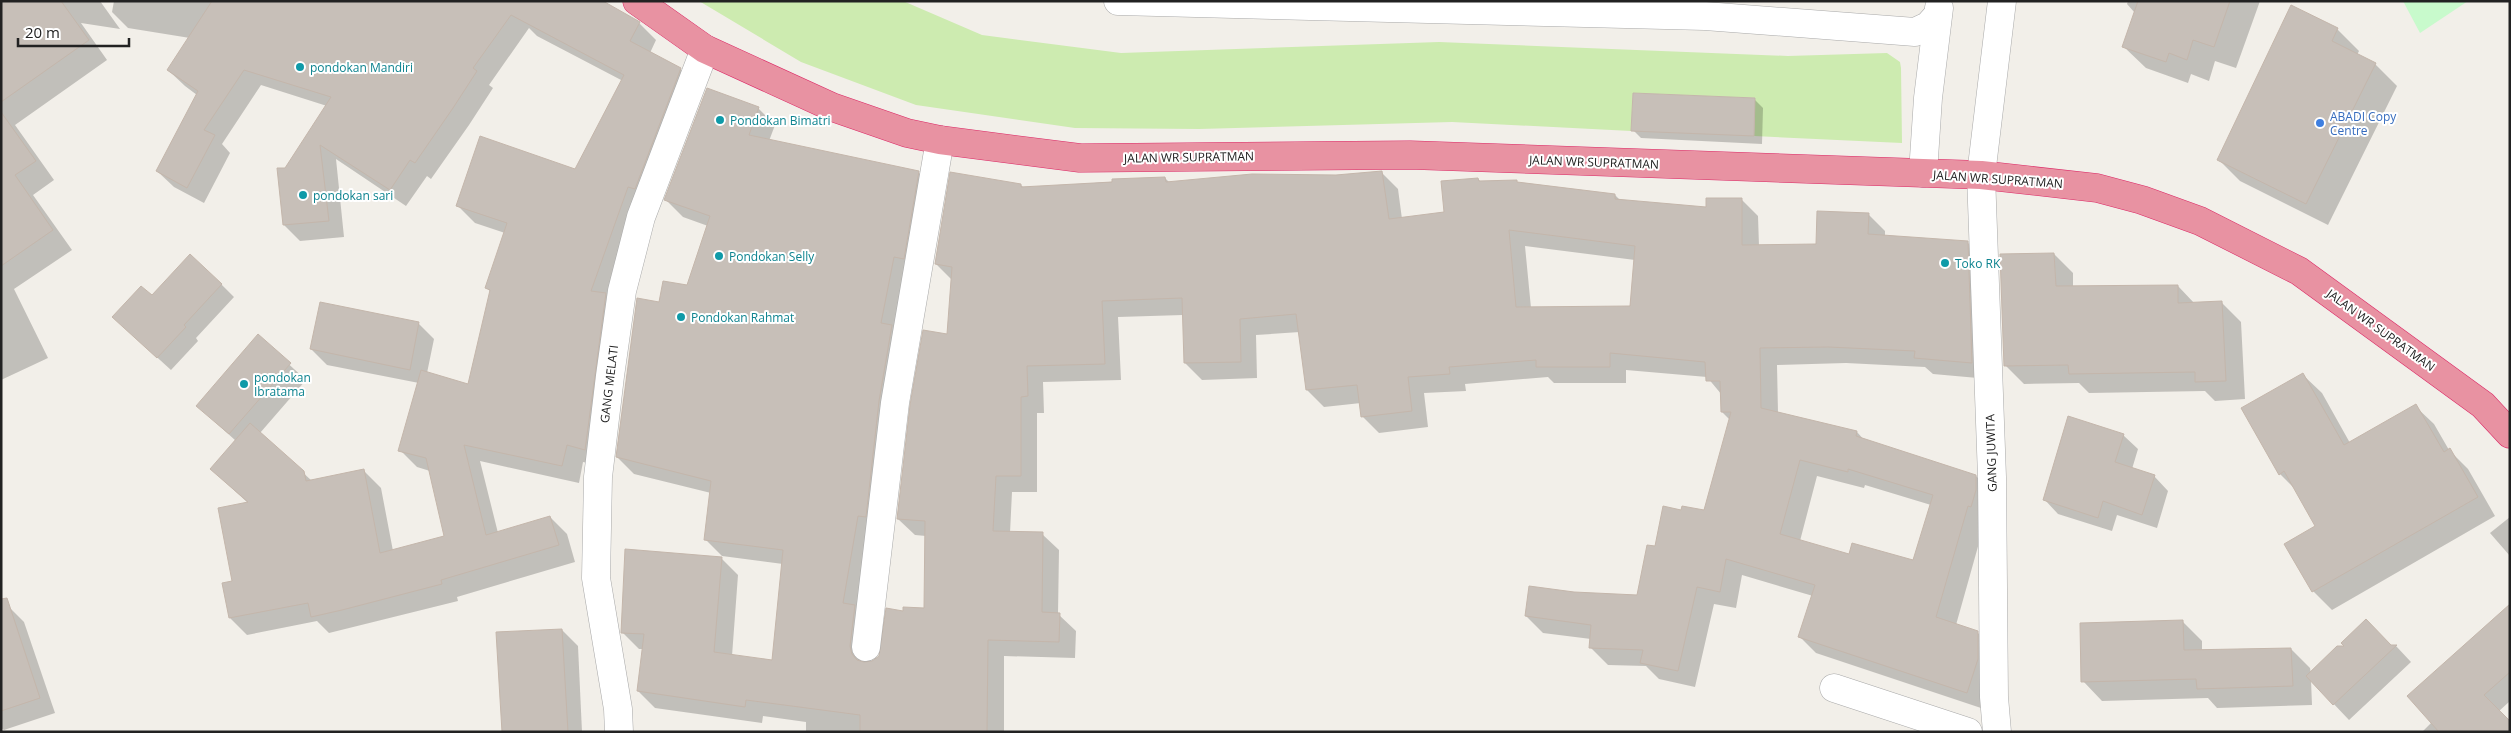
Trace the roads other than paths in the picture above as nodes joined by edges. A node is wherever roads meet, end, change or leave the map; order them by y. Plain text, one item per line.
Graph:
1 (637, 1) edge
2 (1118, 1) edge
3 (2002, 1) edge
4 (1939, 8) edge
5 (705, 49) junction
6 (940, 140) junction
7 (1924, 173) junction
8 (1980, 175) junction
9 (2510, 434) edge
10 (866, 647) dead end
11 (1834, 688) dead end
12 (619, 732) edge
13 (1968, 732) edge
14 (1998, 732) edge

1 - 5 highway, JALAN WR SUPRATMAN
2 - 4 street
3 - 8 street, GANG JUWITA
4 - 7 street
5 - 6 highway, JALAN WR SUPRATMAN
5 - 12 street, GANG MELATI
6 - 7 highway, JALAN WR SUPRATMAN
6 - 10 street
7 - 8 highway, JALAN WR SUPRATMAN
8 - 9 highway, JALAN WR SUPRATMAN
8 - 14 street, GANG JUWITA
11 - 13 street

